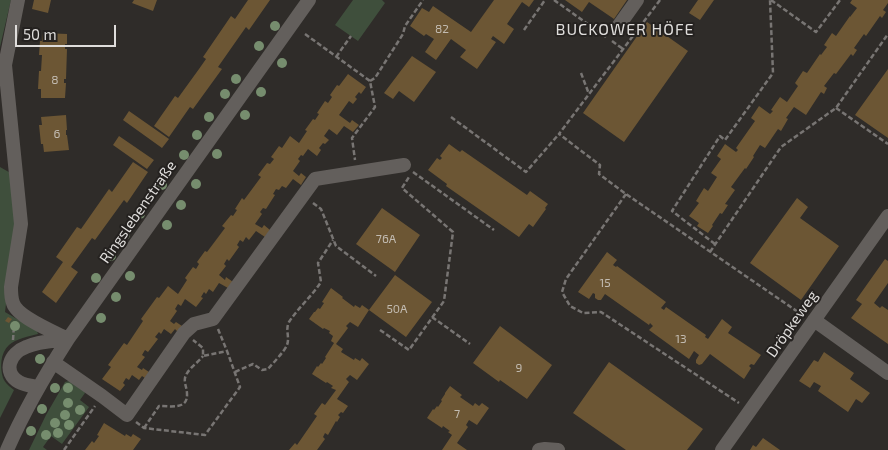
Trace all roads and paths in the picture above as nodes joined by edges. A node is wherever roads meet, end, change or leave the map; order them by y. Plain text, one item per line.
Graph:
1 (18, 0) edge
2 (308, 0) edge
3 (423, 0) edge
4 (545, 0) edge
5 (554, 0) edge
6 (637, 0) edge
7 (660, 0) edge
8 (770, 0) edge
9 (840, 0) edge
10 (617, 28) dead end
11 (524, 30) dead end
12 (305, 34) dead end
13 (888, 34) edge
14 (351, 36) dead end
15 (623, 49) junction
16 (336, 57) junction
17 (581, 73) dead end
18 (370, 81) junction
19 (590, 94) junction
20 (836, 108) junction
21 (451, 117) dead end
22 (559, 134) junction
23 (888, 144) edge
24 (408, 168) junction
25 (357, 172) junction
26 (626, 194) junction
27 (303, 196) junction
28 (888, 216) edge
29 (494, 230) dead end
30 (333, 240) junction
31 (715, 244) junction
32 (710, 252) junction
33 (376, 276) dead end
34 (16, 309) junction
35 (432, 317) junction
36 (809, 318) junction
37 (213, 319) junction
38 (380, 330) dead end
39 (184, 333) junction
40 (68, 339) junction
41 (470, 344) dead end
42 (227, 351) junction
43 (203, 356) junction
44 (11, 359) junction
45 (54, 362) junction
46 (235, 372) junction
47 (888, 373) edge
48 (38, 387) junction
49 (102, 396) junction
50 (743, 405) dead end
51 (127, 415) junction
52 (144, 428) junction
53 (7, 450) edge
54 (64, 450) edge
55 (539, 450) edge
56 (558, 450) edge
57 (722, 450) edge

1 - 34 street
2 - 40 street, Ringslebenstraße
3 - 18 path
4 - 11 path
5 - 15 path
6 - 10 street
7 - 15 path
8 - 9 path
8 - 31 path
12 - 16 path
13 - 20 path
14 - 16 path
15 - 19 path
16 - 18 path
17 - 19 path
18 - 25 path
19 - 22 path
20 - 23 path
20 - 31 path
21 - 22 path
22 - 26 path
24 - 25 street
24 - 29 path
24 - 35 path
25 - 27 street
26 - 32 path
26 - 50 path
27 - 30 path
27 - 37 street
28 - 36 street, Dröpkeweg
30 - 33 path
30 - 46 path
31 - 32 path
32 - 36 path
34 - 40 street
34 - 44 path
35 - 38 path
35 - 41 path
36 - 47 street
36 - 57 street, Dröpkeweg
37 - 39 street
37 - 42 path
39 - 43 path
39 - 51 street
40 - 44 street
40 - 45 street, Ringslebenstraße
42 - 43 path
42 - 46 path
43 - 52 path
44 - 48 street
45 - 48 street, Ringslebenstraße
45 - 49 street
46 - 52 path
48 - 53 street, Ringslebenstraße
49 - 51 street
49 - 54 path
51 - 52 path
55 - 56 street

